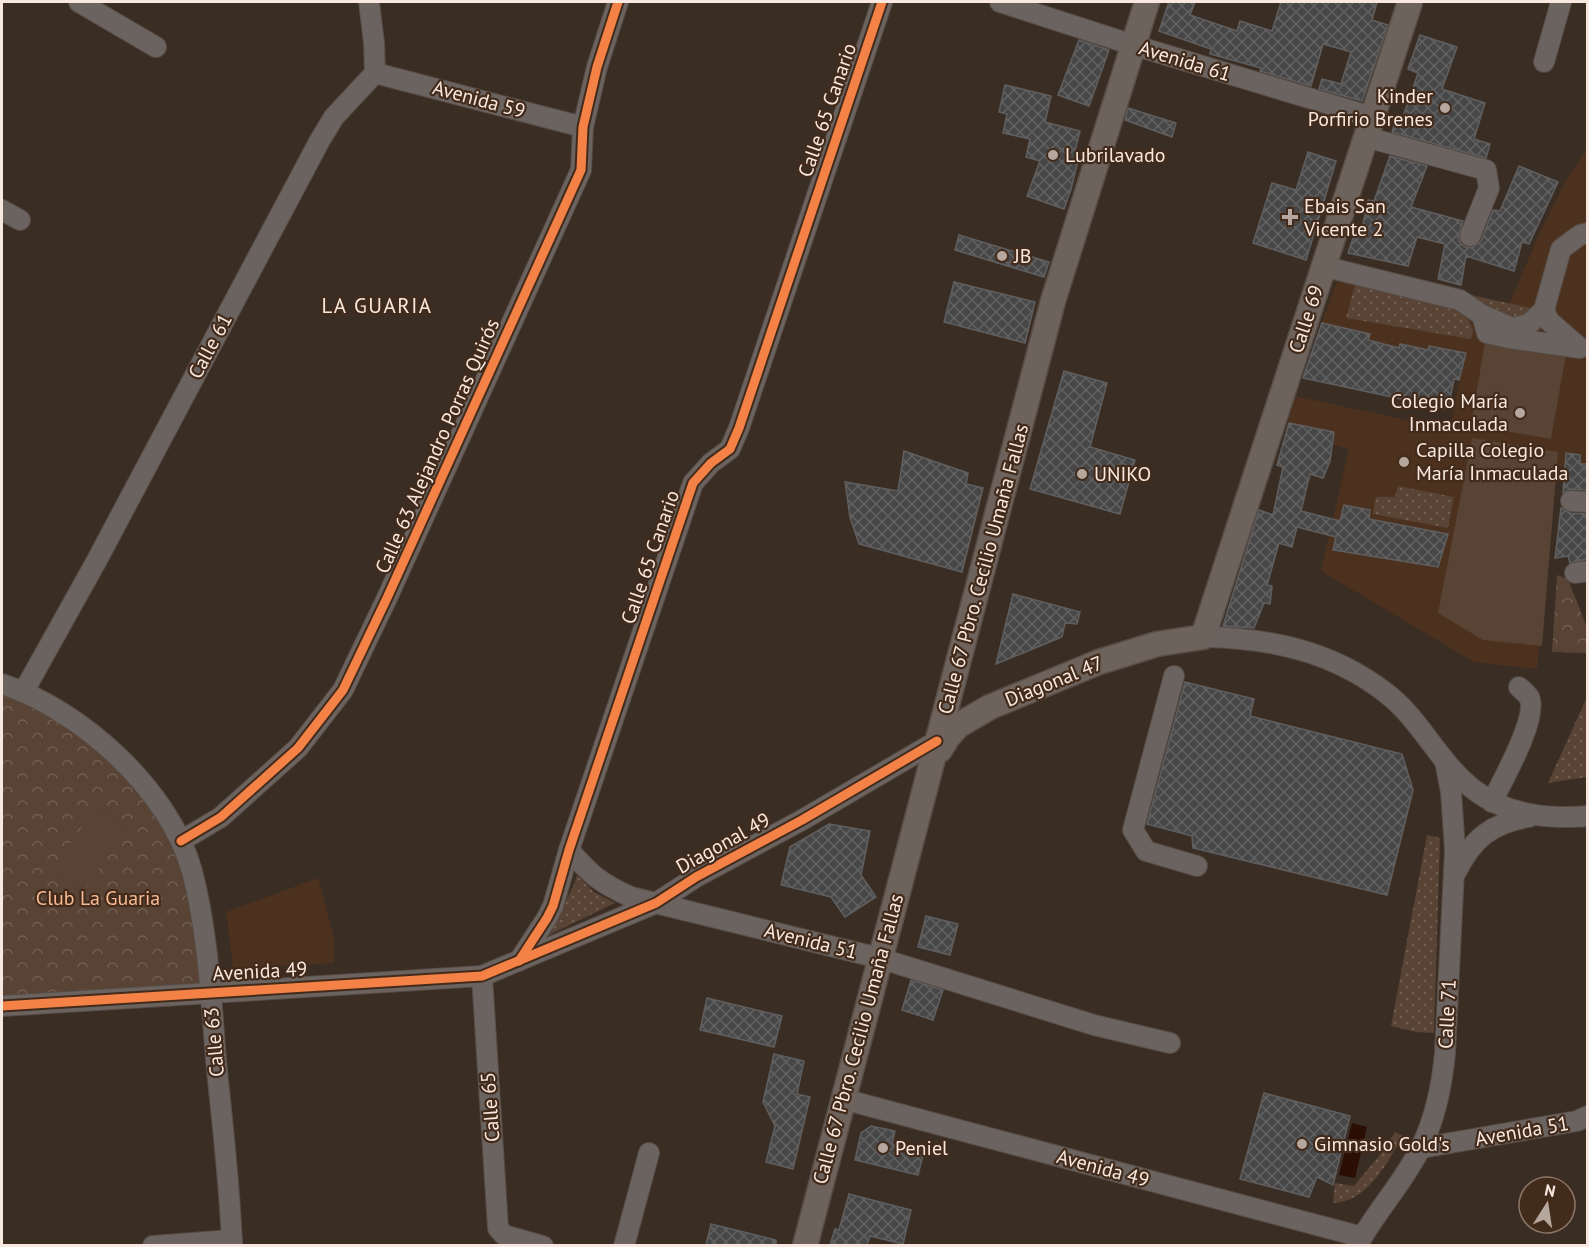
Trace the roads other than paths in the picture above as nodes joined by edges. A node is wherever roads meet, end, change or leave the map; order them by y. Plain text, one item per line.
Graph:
1 (79, 2) edge
2 (369, 2) edge
3 (618, 2) edge
4 (882, 2) edge
5 (1000, 2) edge
6 (1147, 2) edge
7 (1410, 2) edge
8 (1562, 2) edge
9 (1132, 45) junction
10 (156, 47) dead end
11 (1544, 62) dead end
12 (375, 73) junction
13 (583, 127) junction
14 (1369, 127) junction
15 (2, 210) edge
16 (20, 220) dead end
17 (1587, 233) edge
18 (1470, 236) dead end
19 (1323, 266) junction
20 (1544, 310) junction
21 (1482, 315) junction
22 (1203, 637) junction
23 (1173, 676) dead end
24 (955, 677) junction
25 (2, 684) edge
26 (1519, 687) dead end
27 (24, 691) junction
28 (990, 707) junction
29 (937, 741) junction
30 (1445, 761) junction
31 (930, 768) junction
32 (1492, 802) junction
33 (1536, 816) junction
34 (1587, 816) edge
35 (181, 841) junction
36 (569, 850) junction
37 (1197, 866) dead end
38 (1454, 877) junction
39 (656, 903) junction
40 (879, 958) junction
41 (519, 961) junction
42 (482, 976) junction
43 (210, 992) junction
44 (2, 1006) edge
45 (1170, 1043) dead end
46 (843, 1099) junction
47 (1587, 1116) edge
48 (1421, 1148) junction
49 (649, 1153) dead end
50 (1360, 1241) edge
51 (232, 1243) edge
52 (153, 1245) edge
53 (543, 1245) edge
54 (624, 1245) edge
55 (805, 1245) edge

1 - 10 street
2 - 12 street
3 - 13 street, Calle 63 Alejandro Porras Quirós
4 - 36 street, Calle 65 Canario
5 - 9 street, Avenida 61
6 - 9 main road, Calle 67 Pbro. Cecilio Umaña Fallas
7 - 14 main road, Calle 69
8 - 11 street
9 - 14 street, Avenida 61
9 - 24 main road, Calle 67 Pbro. Cecilio Umaña Fallas
12 - 13 street, Avenida 59
12 - 27 street, Calle 61
13 - 35 street, Calle 63 Alejandro Porras Quirós
14 - 18 street, Avenida 61
14 - 19 main road, Calle 69
15 - 16 street
17 - 20 street
19 - 21 street
19 - 22 main road, Calle 69
20 - 21 street
20 - 21 street
22 - 28 main road, Diagonal 47
22 - 30 street
23 - 37 street
24 - 28 main road
24 - 29 main road, Calle 67 Pbro. Cecilio Umaña Fallas
25 - 27 street
26 - 32 street
27 - 35 street
28 - 31 main road, Diagonal 47
29 - 31 main road, Calle 67 Pbro. Cecilio Umaña Fallas
29 - 39 street, Diagonal 49
30 - 32 street
30 - 38 street, Calle 71
31 - 40 main road, Calle 67 Pbro. Cecilio Umaña Fallas
32 - 33 street
33 - 34 street
33 - 38 street
35 - 43 street, Calle 63
36 - 39 street, Avenida 51
36 - 41 street, Calle 65 Canario
38 - 48 street, Calle 71
39 - 40 street, Avenida 51
39 - 41 street, Diagonal 49
40 - 45 street, Avenida 51
40 - 46 main road, Calle 67 Pbro. Cecilio Umaña Fallas
41 - 42 street, Avenida 49
42 - 43 street, Avenida 49
42 - 53 street, Calle 65
43 - 44 street, Avenida 49
43 - 51 street, Calle 63
46 - 50 street, Avenida 49
46 - 55 main road, Calle 67 Pbro. Cecilio Umaña Fallas
47 - 48 street, Avenida 51
48 - 50 street, Calle 71
49 - 54 street
51 - 52 street

